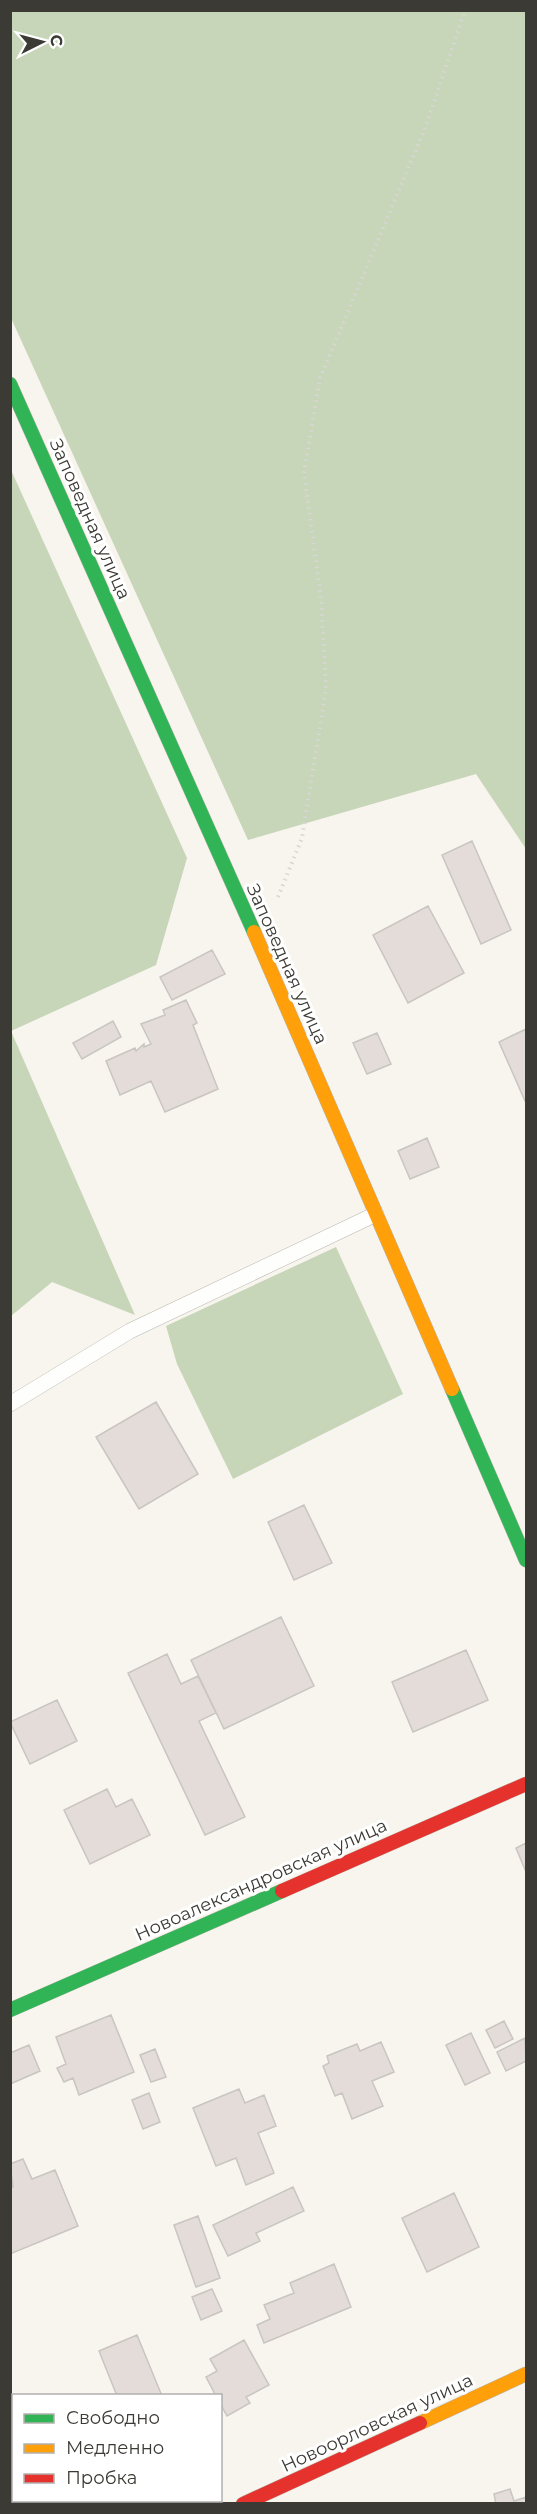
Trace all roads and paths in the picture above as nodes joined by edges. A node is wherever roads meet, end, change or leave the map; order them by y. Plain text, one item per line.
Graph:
1 (465, 10) edge
2 (10, 384) edge
3 (276, 901) dead end
4 (376, 1214) junction
5 (10, 1404) edge
6 (526, 1560) edge
7 (526, 1784) edge
8 (10, 2010) edge
9 (526, 2374) edge
10 (243, 2504) edge

1 - 3 path
2 - 4 street, Заповедная улица
4 - 5 lane
4 - 6 street, Заповедная улица
7 - 8 street, Новоалександровская улица
9 - 10 street, Новоорловская улица

